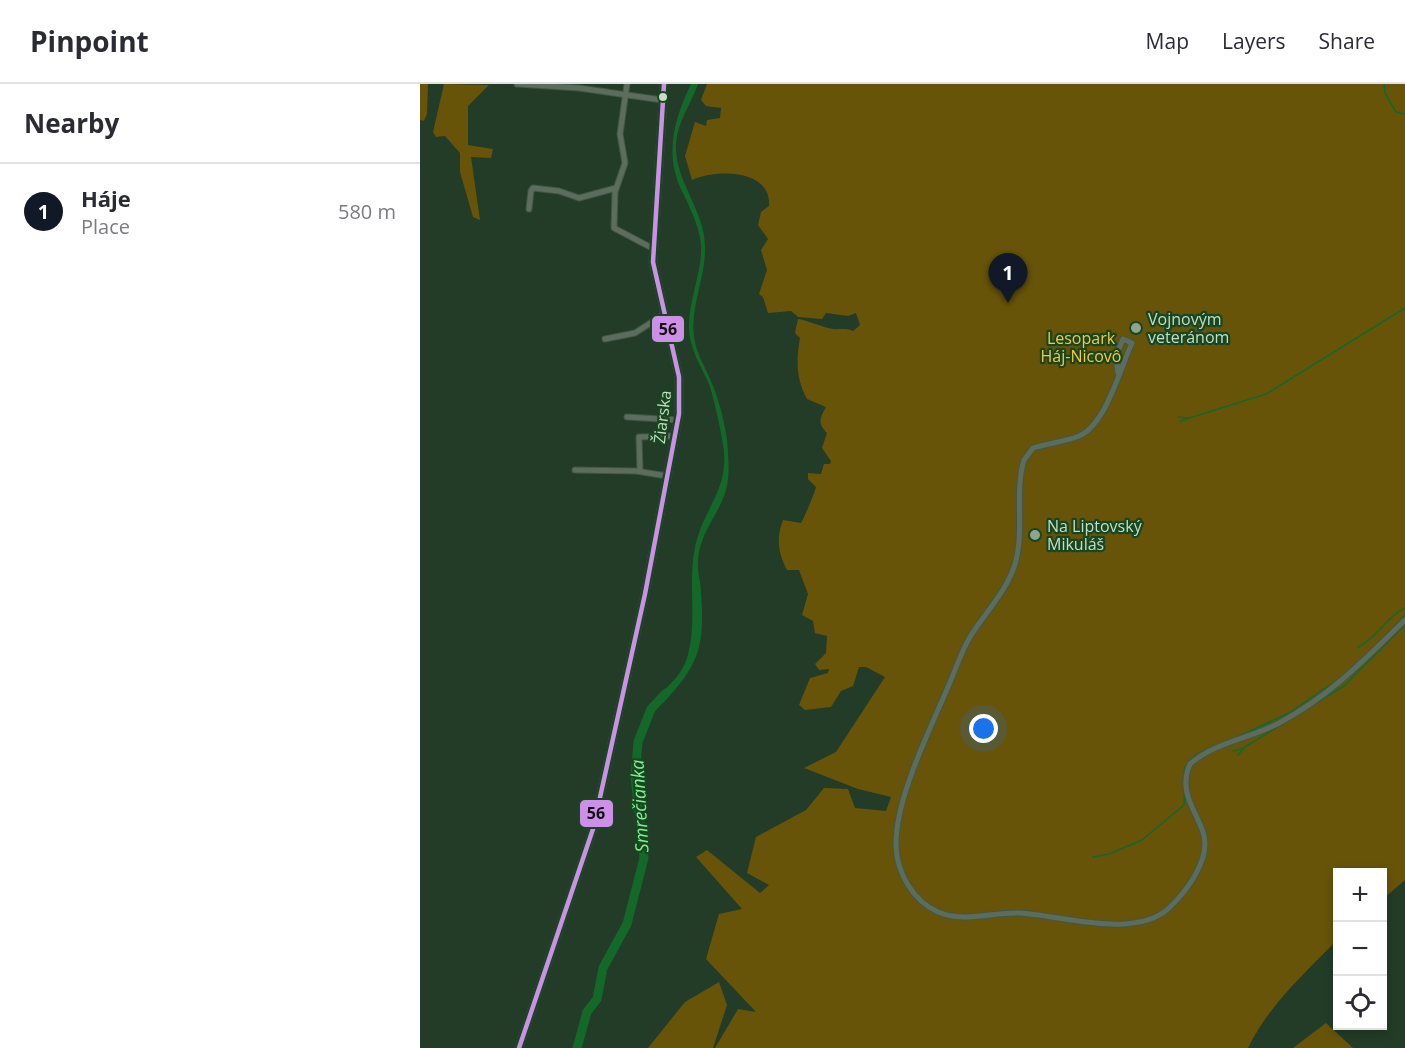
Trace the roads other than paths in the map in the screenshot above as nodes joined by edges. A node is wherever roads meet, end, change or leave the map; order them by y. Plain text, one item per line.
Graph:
1 (517, 84) edge
2 (627, 84) edge
3 (664, 84) edge
4 (624, 93) junction
5 (662, 100) junction
6 (616, 188) junction
7 (529, 208) dead end
8 (652, 248) junction
9 (663, 315) junction
10 (605, 339) dead end
11 (1119, 373) junction
12 (627, 417) dead end
13 (678, 420) junction
14 (675, 436) junction
15 (575, 470) dead end
16 (640, 471) junction
17 (667, 476) junction
18 (1405, 620) edge
19 (519, 1048) edge

1 - 4 street
2 - 4 street
3 - 5 street, Žiarska
4 - 5 street
4 - 6 street
5 - 8 street, Žiarska
6 - 7 street
6 - 8 street
8 - 9 street, Žiarska
9 - 10 street
9 - 13 street, Žiarska
11 - 11 street
11 - 18 street
12 - 13 street
13 - 14 street, Žiarska
14 - 16 street
14 - 17 street, Žiarska
15 - 16 street
16 - 17 street
17 - 19 street, Žiarska

